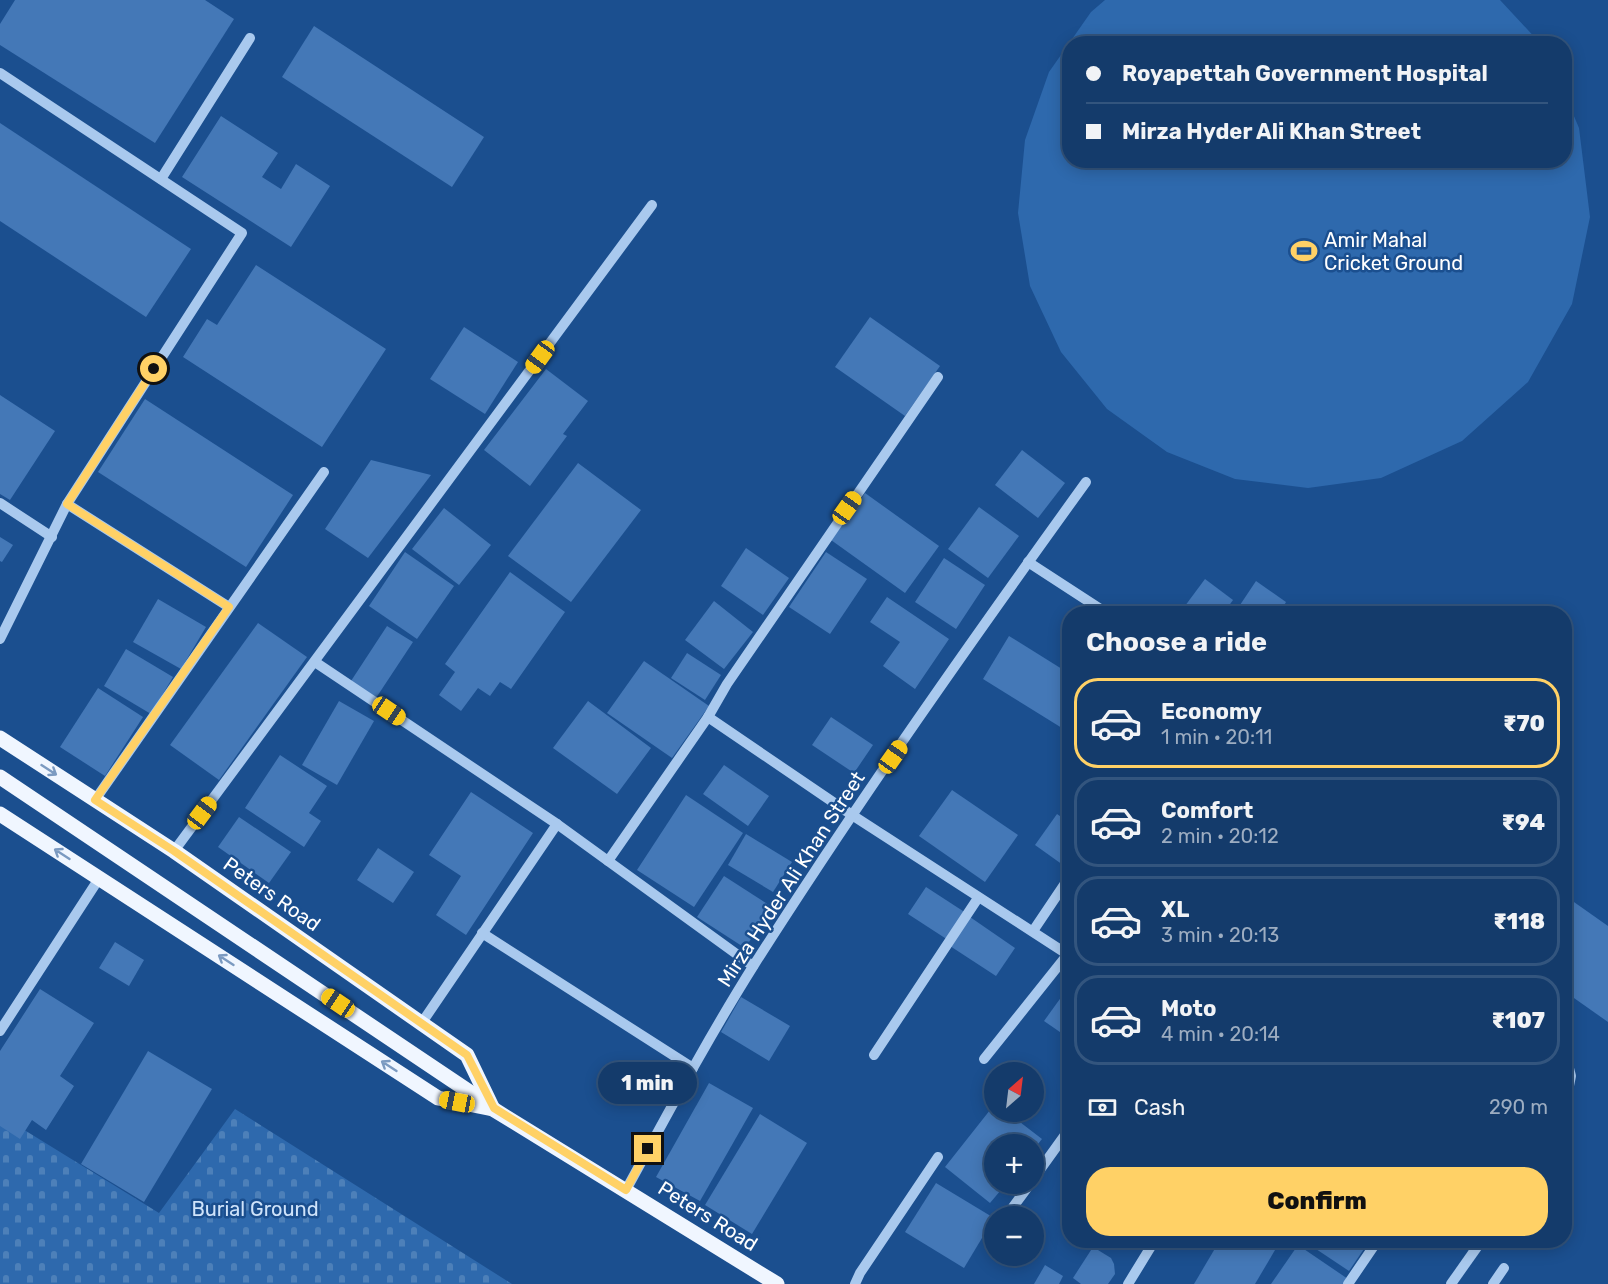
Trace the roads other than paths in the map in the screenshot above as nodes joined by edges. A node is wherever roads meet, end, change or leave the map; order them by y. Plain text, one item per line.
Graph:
1 (250, 38) dead end
2 (0, 73) edge
3 (161, 179) junction
4 (652, 205) dead end
5 (938, 377) dead end
6 (324, 472) dead end
7 (1086, 482) dead end
8 (0, 503) edge
9 (67, 504) junction
10 (52, 537) junction
11 (1028, 562) junction
12 (1096, 606) edge
13 (229, 607) junction
14 (0, 639) edge
15 (315, 662) junction
16 (708, 717) junction
17 (0, 738) edge
18 (0, 777) edge
19 (95, 800) junction
20 (0, 814) edge
21 (852, 815) junction
22 (557, 824) junction
23 (174, 851) junction
24 (608, 861) junction
25 (100, 878) junction
26 (1062, 888) edge
27 (978, 898) junction
28 (1033, 931) junction
29 (482, 933) junction
30 (1062, 952) edge
31 (1062, 963) edge
32 (753, 966) junction
33 (421, 1024) junction
34 (0, 1031) edge
35 (874, 1055) dead end
36 (984, 1059) dead end
37 (693, 1068) junction
38 (494, 1108) junction
39 (1062, 1139) edge
40 (938, 1157) dead end
41 (1044, 1164) edge
42 (626, 1190) junction
43 (1150, 1248) edge
44 (1373, 1248) edge
45 (1476, 1248) edge
46 (1504, 1268) dead end
47 (777, 1284) edge
48 (855, 1284) edge
49 (1128, 1284) edge
50 (1348, 1284) edge
51 (1451, 1284) edge
52 (1493, 1284) edge

1 - 3 street
2 - 3 street
3 - 9 street
4 - 15 street
5 - 16 street
6 - 13 street
7 - 11 street, Mirza Hyder Ali Khan Street
8 - 10 street
9 - 10 street
9 - 13 street
10 - 14 street
11 - 12 street
11 - 21 street, Mirza Hyder Ali Khan Street
13 - 19 street
15 - 22 street
15 - 23 street
16 - 21 street
16 - 24 street
17 -> 19 main road, Peters Road
18 - 38 main road
19 - 23 main road, Peters Road
25 -> 20 main road, Peters Road
21 - 27 street
21 - 32 street, Mirza Hyder Ali Khan Street
22 - 24 street
22 - 29 street
23 - 33 main road, Peters Road
24 - 32 street
25 - 34 street
38 -> 25 main road, Peters Road
26 - 28 street
27 - 28 street
27 - 35 street
28 - 30 street
29 - 33 street
29 - 37 street
31 - 36 street
32 - 37 street, Mirza Hyder Ali Khan Street
33 - 38 main road, Peters Road
37 - 42 street, Mirza Hyder Ali Khan Street
38 - 42 main road, Peters Road
39 - 41 street
40 - 48 street
42 - 47 main road, Peters Road
43 - 49 street
44 - 50 street
45 - 51 street
46 - 52 street

